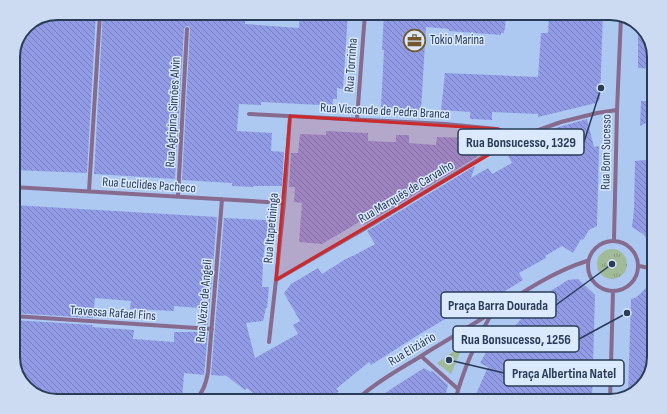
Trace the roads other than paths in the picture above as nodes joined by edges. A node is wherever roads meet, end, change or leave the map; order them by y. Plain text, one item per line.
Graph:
1 (100, 20) edge
2 (364, 20) edge
3 (621, 22) edge
4 (187, 29) dead end
5 (617, 110) junction
6 (249, 114) dead end
7 (290, 116) junction
8 (357, 119) junction
9 (519, 137) junction
10 (20, 187) edge
11 (89, 191) junction
12 (178, 196) junction
13 (222, 199) junction
14 (284, 203) junction
15 (614, 240) junction
16 (587, 261) junction
17 (638, 266) junction
18 (647, 268) edge
19 (276, 280) junction
20 (613, 291) junction
21 (493, 312) junction
22 (20, 316) edge
23 (212, 329) junction
24 (268, 342) dead end
25 (421, 356) junction
26 (458, 389) junction
27 (200, 394) edge
28 (364, 394) edge
29 (457, 394) edge
30 (610, 394) edge

1 - 11 street
2 - 8 street, Rua Torrinha
3 - 5 street, Rua Bom Sucesso
4 - 12 street, Rua Agripina Simões Alvin
5 - 9 street, Rua Marquês de Carvalho
5 - 15 street, Rua Bom Sucesso
6 - 7 street, Rua Visconde de Pedra Branca
7 - 8 street, Rua Visconde de Pedra Branca
7 - 14 street, Rua Itapetininga
8 - 9 street, Rua Visconde de Pedra Branca
9 - 19 street, Rua Marquês de Carvalho
10 - 11 street, Rua Euclides Pacheco
11 - 12 street, Rua Euclides Pacheco
12 - 13 street, Rua Euclides Pacheco
13 - 14 street, Rua Euclides Pacheco
13 - 23 street, Rua Vézio de Angeli
14 - 19 street, Rua Itapetininga
15 - 16 street
15 - 17 street
16 - 20 street
16 - 21 street, Rua Eliziário
17 - 18 street
17 - 20 street
19 - 24 street, Rua Itapetininga
20 - 30 street
21 - 25 street, Rua Eliziário
21 - 26 street
22 - 23 street, Travessa Rafael Fins
23 - 27 street, Rua Vézio de Angeli
25 - 26 street
25 - 28 street, Rua Eliziário
26 - 29 street

